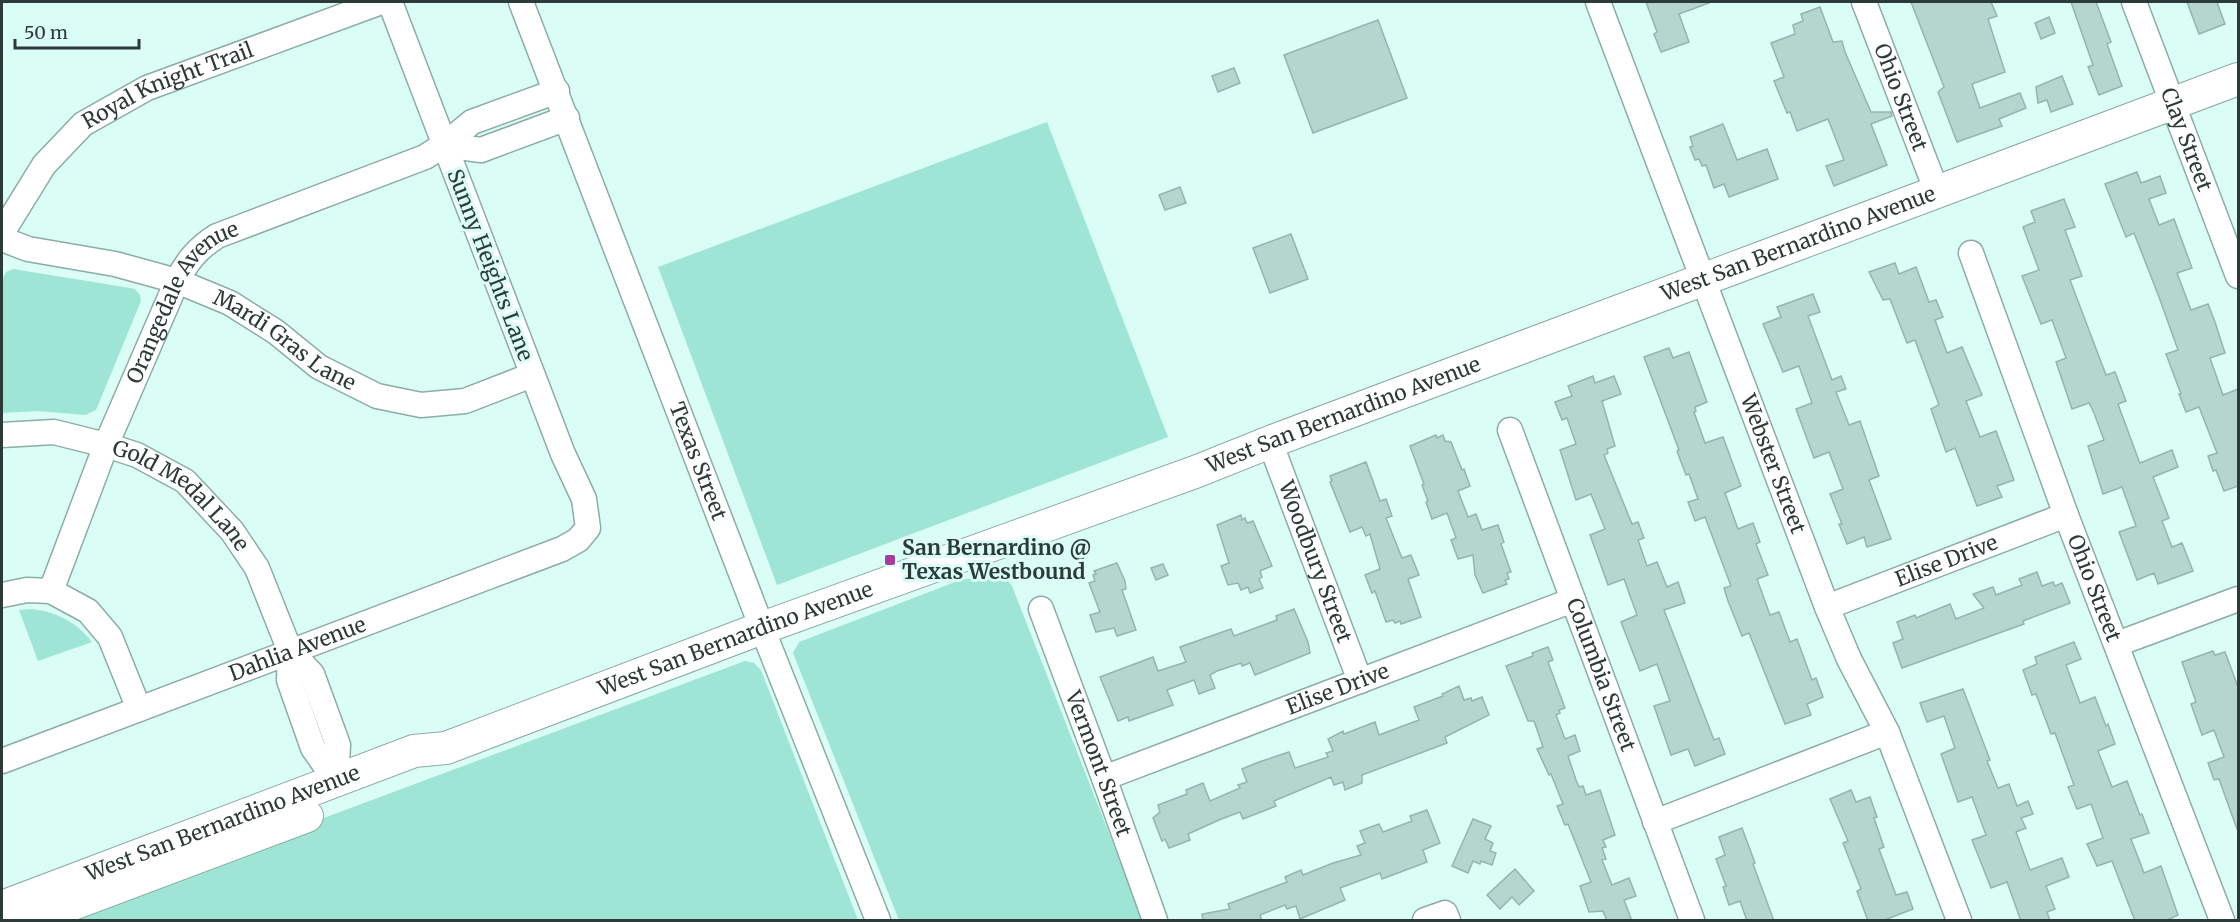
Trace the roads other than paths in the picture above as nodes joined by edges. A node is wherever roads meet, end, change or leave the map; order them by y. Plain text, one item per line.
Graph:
1 (381, 2) edge
2 (390, 2) edge
3 (521, 2) edge
4 (1598, 2) edge
5 (1864, 2) edge
6 (2134, 2) edge
7 (2238, 79) edge
8 (557, 91) junction
9 (2173, 104) junction
10 (567, 118) junction
11 (444, 145) junction
12 (1937, 192) junction
13 (2, 233) edge
14 (2, 239) edge
15 (1971, 253) dead end
16 (2238, 276) edge
17 (177, 280) junction
18 (1704, 280) junction
19 (532, 375) junction
20 (1510, 430) dead end
21 (2, 435) edge
22 (1270, 441) junction
23 (106, 445) junction
24 (2066, 515) junction
25 (588, 528) joint
26 (51, 591) junction
27 (2, 595) edge
28 (2238, 599) edge
29 (1573, 600) junction
30 (1827, 607) junction
31 (1041, 609) dead end
32 (762, 628) junction
33 (2117, 644) junction
34 (290, 651) junction
35 (1359, 681) junction
36 (139, 709) junction
37 (1887, 732) junction
38 (446, 748) junction
39 (2, 760) edge
40 (1104, 778) junction
41 (336, 781) junction
42 (1655, 822) junction
43 (174, 866) junction
44 (2, 906) edge
45 (30, 921) edge
46 (878, 921) edge
47 (1155, 921) edge
48 (1425, 921) edge
49 (1448, 921) edge
50 (1692, 921) edge
51 (1959, 921) edge
52 (2222, 921) edge

1 - 13 street, Royal Knight Trail
2 - 11 street, Sunny Heights Lane
3 - 8 street, Texas Street
4 - 18 street, Webster Street
5 - 12 street, Ohio Street
6 - 9 street, Clay Street
7 - 9 main road, West San Bernardino Avenue
8 - 10 street, Texas Street
8 - 11 street, Orangedale Avenue
9 - 12 main road, West San Bernardino Avenue
9 - 16 street, Clay Street
10 - 11 street
10 - 32 street, Texas Street
11 - 17 street, Orangedale Avenue
11 - 19 street, Sunny Heights Lane
12 - 18 main road, West San Bernardino Avenue
14 - 17 street, Mardi Gras Lane
15 - 24 street, Ohio Street
17 - 19 street, Mardi Gras Lane
17 - 23 street, Orangedale Avenue
18 - 22 main road, West San Bernardino Avenue
18 - 30 street, Webster Street
19 - 25 street, Sunny Heights Lane
20 - 29 street, Columbia Street
21 - 23 street, Gold Medal Lane
22 - 32 main road, West San Bernardino Avenue
22 - 35 street, Woodbury Street
23 - 26 street, Orangedale Avenue
23 - 34 street, Gold Medal Lane
24 - 30 street, Elise Drive
24 - 33 street, Ohio Street
25 - 34 street, Dahlia Avenue
26 - 27 street
26 - 36 street
28 - 33 street
29 - 35 street, Elise Drive
29 - 42 street, Columbia Street
30 - 37 street, Webster Street
31 - 40 street, Vermont Street
32 - 38 main road, West San Bernardino Avenue
32 - 46 street, Texas Street
33 - 52 street, Ohio Street
34 - 36 street, Dahlia Avenue
34 - 41 street, Gold Medal Lane
35 - 40 street, Elise Drive
36 - 39 street, Dahlia Avenue
37 - 42 street
37 - 51 street, Webster Street
38 - 41 main road, West San Bernardino Avenue
38 - 43 main road, West San Bernardino Avenue
40 - 47 street, Vermont Street
41 - 43 main road
41 - 44 main road, West San Bernardino Avenue
42 - 50 street, Columbia Street
43 - 45 main road, West San Bernardino Avenue
48 - 49 street

